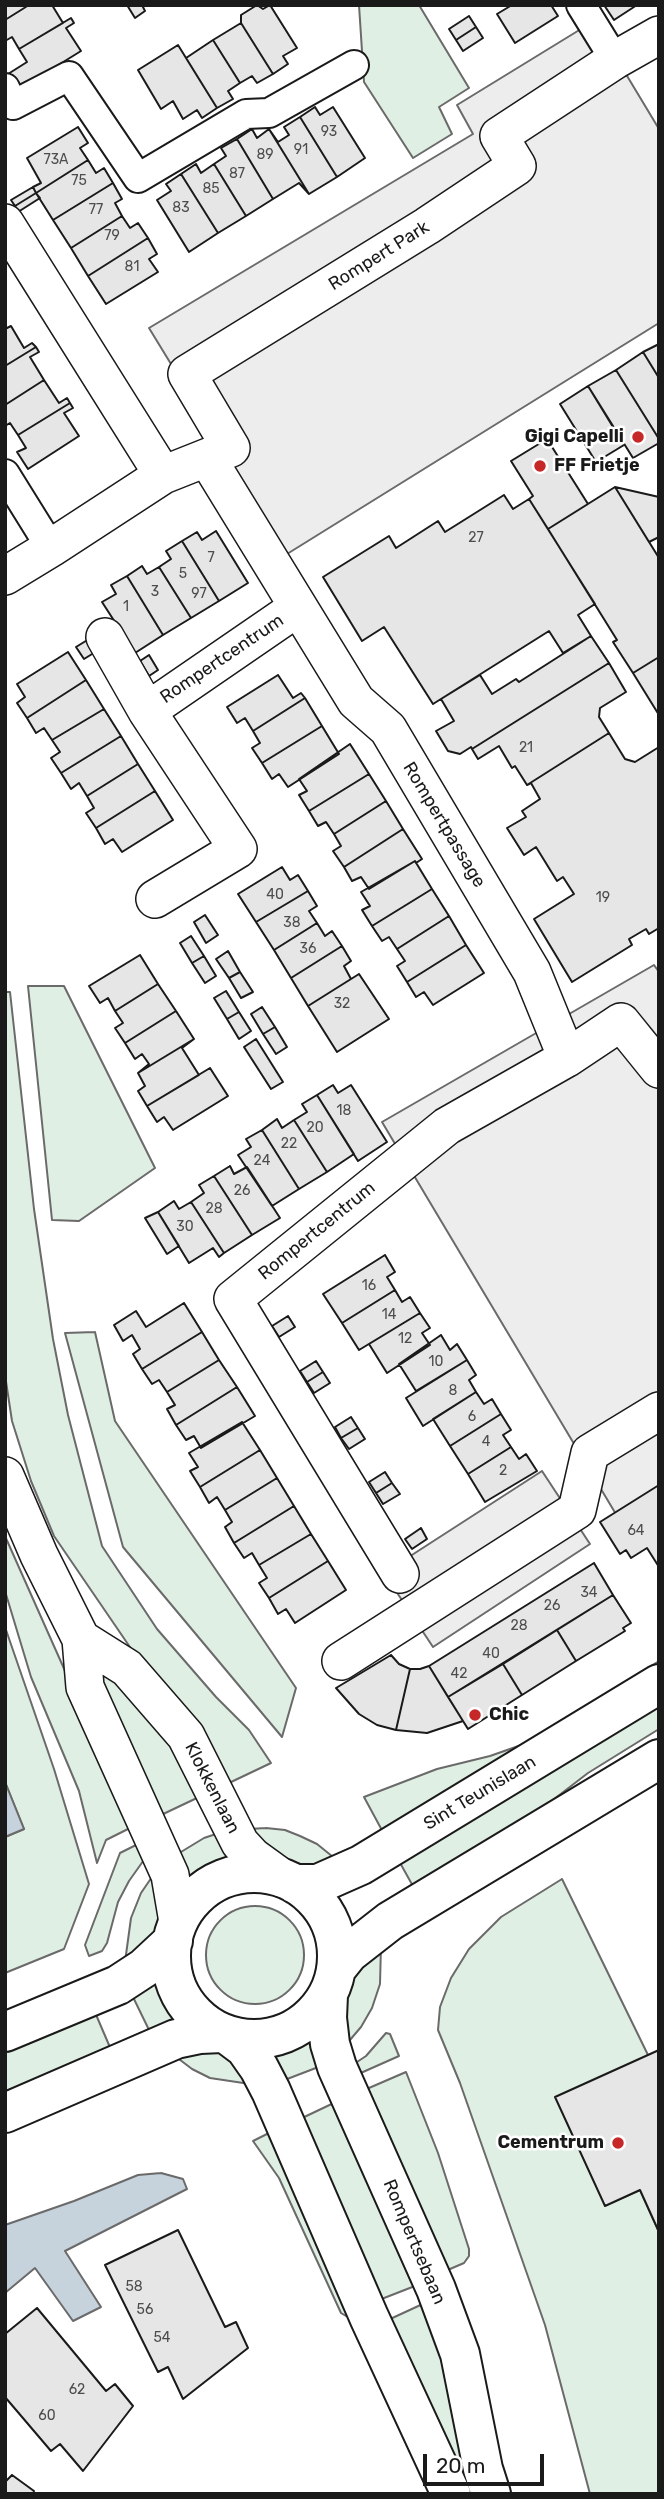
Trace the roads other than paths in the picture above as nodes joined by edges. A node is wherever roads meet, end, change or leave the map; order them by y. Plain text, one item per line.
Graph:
1 (581, 5) edge
2 (659, 35) edge
3 (615, 60) junction
4 (354, 65) dead end
5 (5, 88) edge
6 (5, 223) edge
7 (207, 458) junction
8 (5, 474) edge
9 (163, 474) junction
10 (51, 548) junction
11 (5, 576) edge
12 (297, 608) junction
13 (105, 637) dead end
14 (147, 710) junction
15 (155, 899) dead end
16 (567, 1058) junction
17 (659, 1069) edge
18 (659, 1411) edge
19 (5, 1476) edge
20 (400, 1574) joint
21 (424, 1606) junction
22 (81, 1639) junction
23 (341, 1661) dead end
24 (659, 1684) edge
25 (659, 1759) edge
26 (289, 1881) junction
27 (176, 1931) junction
28 (333, 1981) junction
29 (5, 2032) edge
30 (225, 2034) junction
31 (5, 2113) edge
32 (451, 2494) edge
33 (491, 2494) edge

1 - 3 street
2 - 3 street, Rompert Park
3 - 7 street, Rompert Park
4 - 5 street
6 - 9 street
7 - 9 street, Rompert Park
7 - 12 street
8 - 10 street
9 - 10 street, Rompert Park
10 - 11 street, Rompert Park
12 - 14 street, Rompertcentrum
12 - 16 street, Rompertpassage
13 - 14 street, Rompertcentrum
14 - 15 street, Rompertcentrum
16 - 17 street, Rompertcentrum
16 - 20 street, Rompertcentrum
18 - 21 street
19 - 22 street
20 - 21 street
21 - 23 street
22 - 26 street, Klokkenlaan
22 - 27 street
24 - 26 street, Sint Teunislaan
25 - 28 street
26 - 27 street
26 - 28 street
27 - 29 street
27 - 30 street
28 - 30 street
28 - 33 street, Rompertsebaan
30 - 31 street
30 - 32 street

